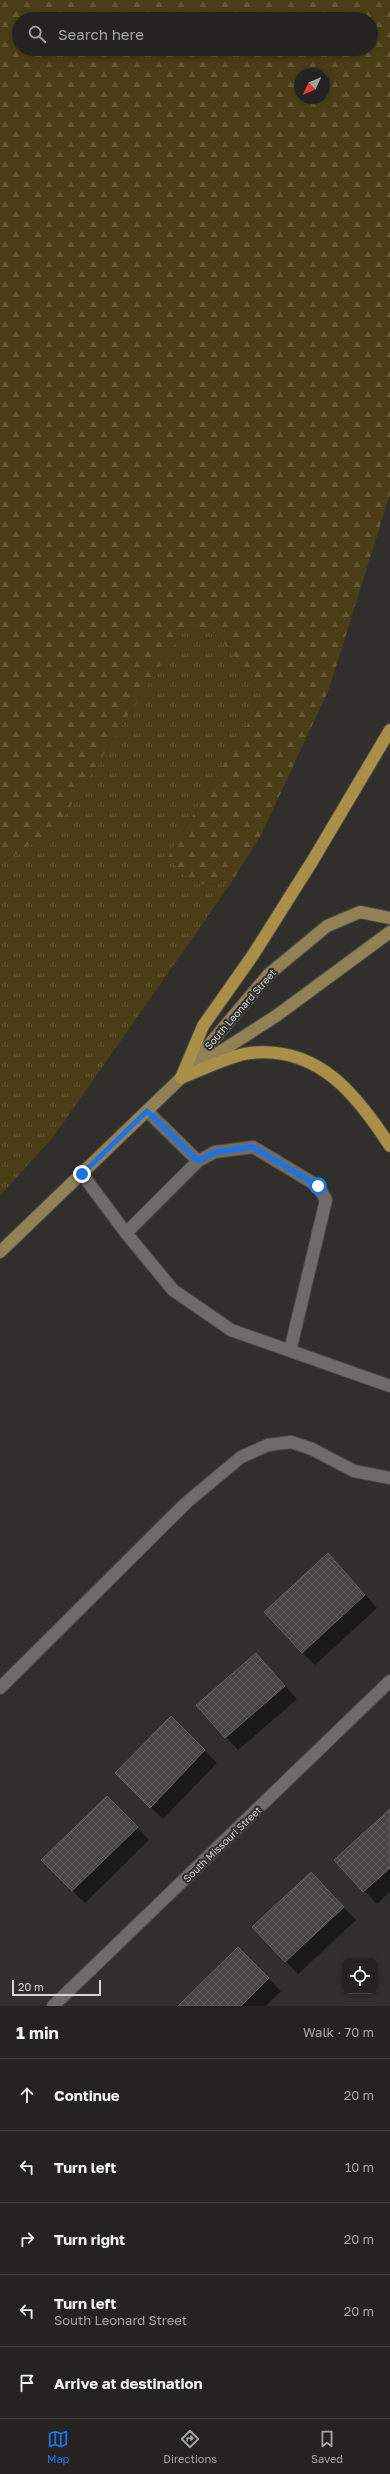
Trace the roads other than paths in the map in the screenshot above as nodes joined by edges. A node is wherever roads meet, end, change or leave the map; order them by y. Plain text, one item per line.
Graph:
1 (390, 730) edge
2 (390, 918) edge
3 (390, 932) edge
4 (181, 1078) junction
5 (147, 1111) junction
6 (390, 1146) edge
7 (198, 1161) junction
8 (82, 1174) junction
9 (126, 1234) junction
10 (0, 1252) edge
11 (290, 1350) junction
12 (390, 1386) edge
13 (390, 1478) edge
14 (390, 1681) edge
15 (0, 1688) edge
16 (53, 2006) edge

1 - 4 highway
2 - 4 main road, South Leonard Street
3 - 4 main road, South Leonard Street
4 - 5 main road, South Leonard Street
4 - 6 highway
5 - 7 street
5 - 8 main road, South Leonard Street
7 - 9 street
7 - 11 street
8 - 9 street
8 - 10 main road, South Leonard Street
9 - 11 street
11 - 12 street
13 - 15 street
14 - 16 street, South Missouri Street

